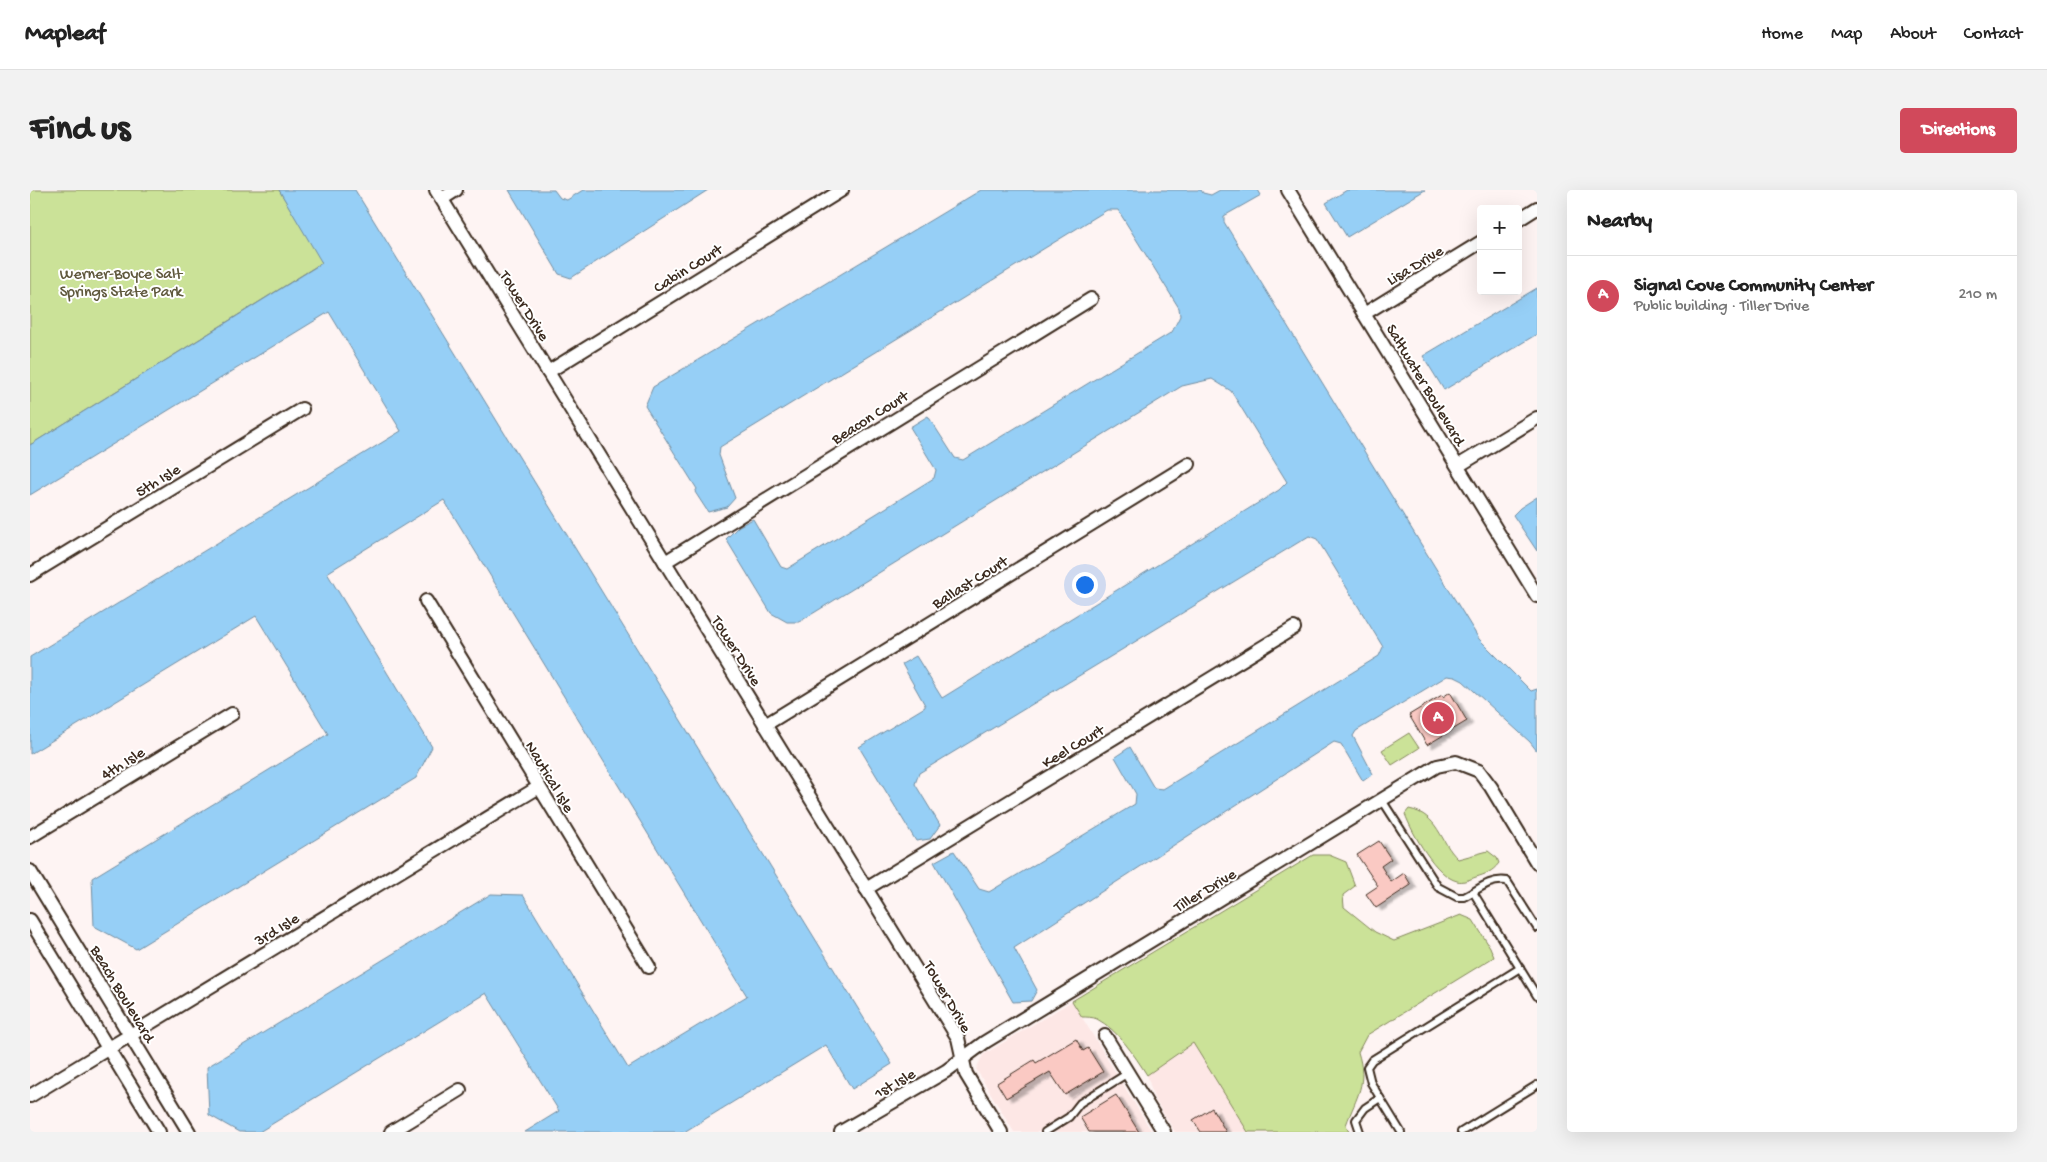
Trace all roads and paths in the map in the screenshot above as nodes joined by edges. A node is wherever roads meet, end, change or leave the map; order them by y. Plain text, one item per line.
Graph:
1 (456, 190) edge
2 (842, 190) edge
3 (1288, 190) edge
4 (439, 194) edge
5 (1537, 208) edge
6 (1522, 217) edge
7 (1477, 244) edge
8 (1091, 298) dead end
9 (1364, 314) junction
10 (548, 372) junction
11 (302, 409) dead end
12 (1537, 418) edge
13 (1189, 464) dead end
14 (1458, 466) junction
15 (665, 562) junction
16 (30, 576) edge
17 (1537, 596) edge
18 (426, 601) dead end
19 (1294, 628) dead end
20 (232, 714) dead end
21 (765, 725) junction
22 (539, 787) junction
23 (1382, 800) junction
24 (30, 837) edge
25 (1537, 863) edge
26 (30, 871) edge
27 (866, 890) junction
28 (1473, 892) junction
29 (30, 920) edge
30 (1537, 928) edge
31 (649, 967) dead end
32 (1520, 968) junction
33 (1537, 996) edge
34 (130, 1035) junction
35 (1105, 1036) dead end
36 (108, 1049) junction
37 (962, 1059) junction
38 (1128, 1074) junction
39 (1537, 1085) edge
40 (460, 1090) dead end
41 (30, 1096) edge
42 (1380, 1098) junction
43 (159, 1132) edge
44 (189, 1132) edge
45 (391, 1132) edge
46 (841, 1132) edge
47 (1001, 1132) edge
48 (1045, 1132) edge
49 (1164, 1132) edge
50 (1360, 1132) edge
51 (1401, 1132) edge
52 (1461, 1132) edge

1 - 4 street
2 - 10 street, Cabin Court
3 - 9 street, Saltwater Boulevard
4 - 10 street, Tower Drive
5 - 6 street
7 - 9 street, Lisa Drive
8 - 15 street, Beacon Court
9 - 14 street, Saltwater Boulevard
10 - 15 street, Tower Drive
11 - 16 street, 5th Isle
12 - 14 street
13 - 21 street, Ballast Court
14 - 17 street, Saltwater Boulevard
15 - 21 street, Tower Drive
18 - 22 street, Nautical Isle
19 - 27 street, Keel Court
20 - 24 street, 4th Isle
21 - 27 street, Tower Drive
22 - 31 street, Nautical Isle
22 - 34 street, 3rd Isle
23 - 25 street, Tiller Drive
23 - 28 lane
23 - 37 street, Tiller Drive
26 - 34 street, Beach Boulevard
27 - 37 street, Tower Drive
28 - 30 lane
28 - 32 lane
29 - 36 street
32 - 33 lane
32 - 42 lane
34 - 36 street, 3rd Isle
34 - 44 street, Beach Boulevard
35 - 38 street
36 - 41 street, 3rd Isle
36 - 43 street
37 - 46 street, 1st Isle
37 - 47 street, Tower Drive
38 - 48 lane
38 - 49 street
39 - 52 lane
40 - 45 street
42 - 50 lane
42 - 51 lane

